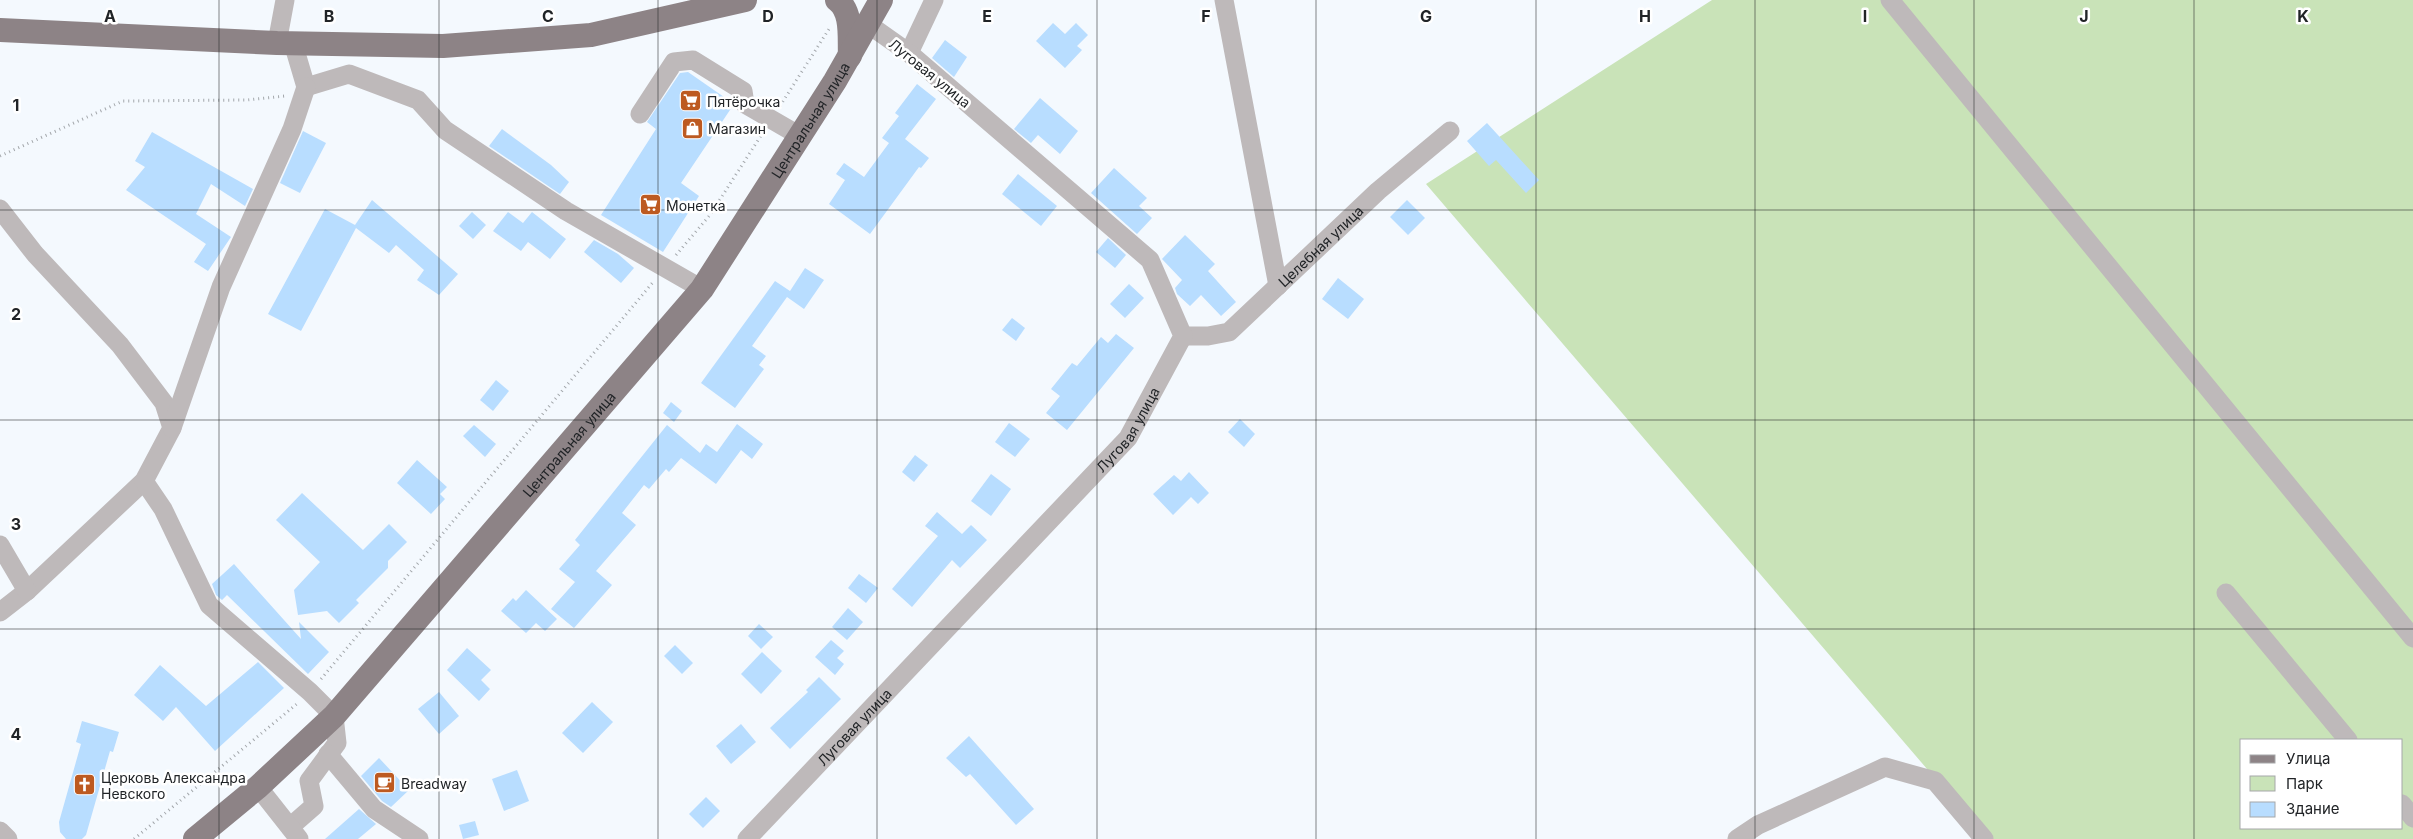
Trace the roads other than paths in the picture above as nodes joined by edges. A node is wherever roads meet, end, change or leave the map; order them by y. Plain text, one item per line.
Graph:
1 (285, 0) edge
2 (745, 0) edge
3 (881, 0) edge
4 (934, 0) edge
5 (1224, 0) edge
6 (1890, 0) edge
7 (841, 3) edge
8 (868, 24) junction
9 (0, 30) edge
10 (285, 43) junction
11 (909, 53) junction
12 (850, 56) junction
13 (306, 87) junction
14 (640, 114) dead end
15 (1450, 131) dead end
16 (800, 136) junction
17 (0, 209) edge
18 (1278, 286) junction
19 (702, 289) junction
20 (1183, 336) junction
21 (172, 428) junction
22 (144, 481) junction
23 (0, 545) edge
24 (27, 591) junction
25 (2226, 593) dead end
26 (0, 612) edge
27 (2413, 638) edge
28 (334, 716) junction
29 (2347, 739) edge
30 (328, 754) junction
31 (258, 787) junction
32 (2403, 805) edge
33 (2413, 818) edge
34 (0, 831) edge
35 (294, 833) edge
36 (8, 839) edge
37 (195, 839) edge
38 (419, 839) edge
39 (747, 839) edge
40 (1737, 839) edge
41 (1984, 839) edge

1 - 10 street
2 - 10 main road
3 - 8 main road, Центральная улица
4 - 11 street
5 - 18 street
6 - 27 street
7 - 12 main road
8 - 11 street, Луговая улица
8 - 12 main road, Центральная улица
9 - 10 main road
10 - 13 street
11 - 20 street, Луговая улица
12 - 16 main road, Центральная улица
13 - 19 street
13 - 21 street
14 - 16 street
15 - 18 street, Целебная улица
16 - 19 main road, Центральная улица
17 - 21 street
18 - 20 street, Целебная улица
19 - 28 main road, Центральная улица
20 - 39 street, Луговая улица
21 - 22 street
22 - 24 street
22 - 28 street
23 - 24 street
24 - 26 street
25 - 29 street
28 - 30 street
28 - 31 main road, Центральная улица
30 - 35 street
30 - 38 street
31 - 35 street
31 - 37 main road, Центральная улица
32 - 33 street
34 - 36 street
40 - 41 street

